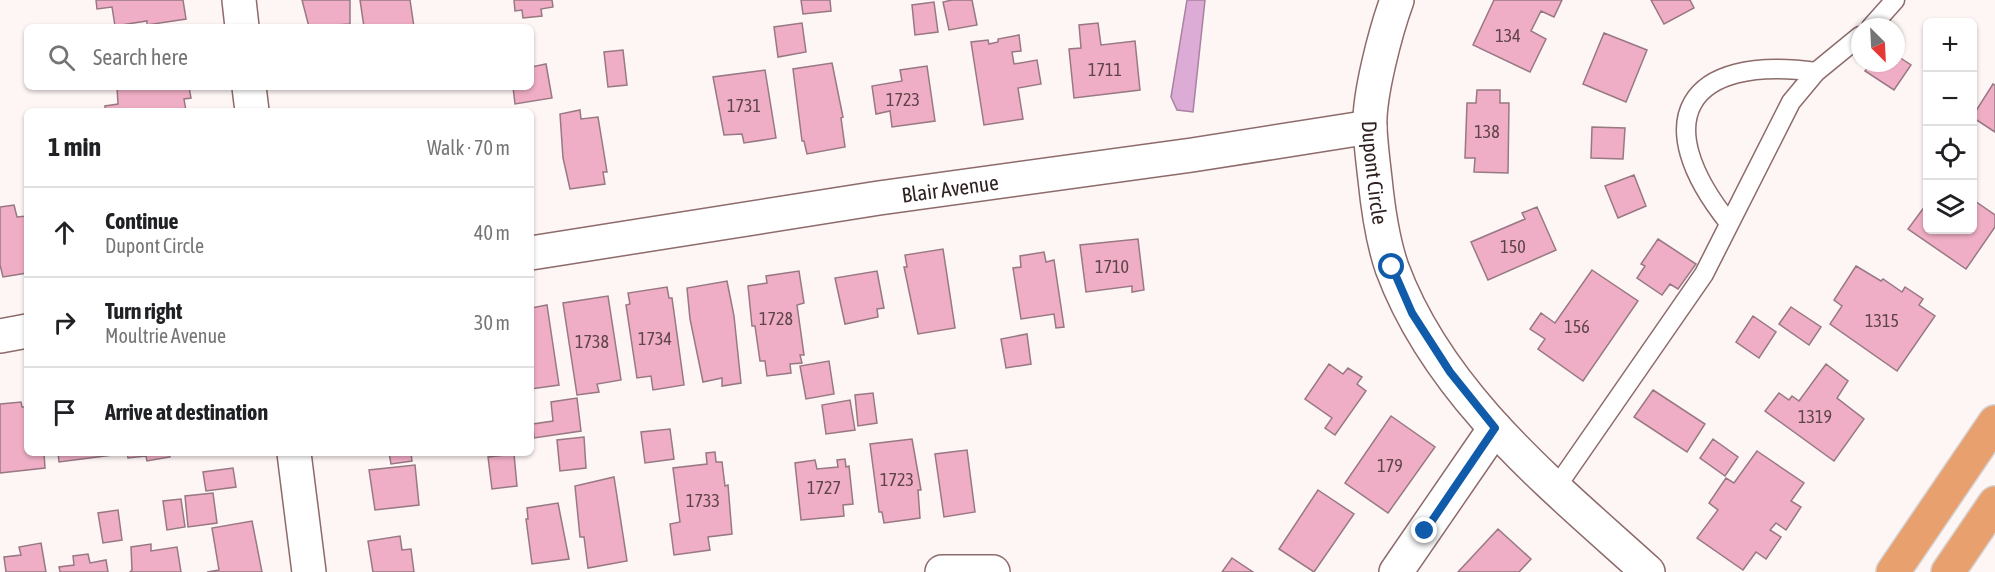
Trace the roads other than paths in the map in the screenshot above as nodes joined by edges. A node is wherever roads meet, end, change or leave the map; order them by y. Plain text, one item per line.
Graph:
1 (239, 0) edge
2 (1397, 0) edge
3 (1895, 0) edge
4 (1879, 18) edge
5 (242, 24) edge
6 (1851, 43) edge
7 (1816, 72) junction
8 (249, 90) edge
9 (252, 108) edge
10 (1370, 127) junction
11 (1729, 224) junction
12 (534, 253) edge
13 (24, 332) edge
14 (0, 336) edge
15 (1995, 422) edge
16 (1495, 428) junction
17 (294, 456) edge
18 (1555, 489) junction
19 (1995, 503) edge
20 (309, 572) edge
21 (942, 572) edge
22 (993, 572) edge
23 (1396, 572) edge
24 (1648, 572) edge
25 (1893, 572) edge
26 (1948, 572) edge

1 - 5 street
2 - 10 street, Dupont Circle
3 - 4 lane
6 - 7 lane
7 - 11 lane
7 - 11 lane
8 - 9 street
10 - 12 street, Blair Avenue
10 - 16 street, Dupont Circle
11 - 18 lane
13 - 14 street
15 - 25 main road
16 - 18 street, Dupont Circle
16 - 23 street
17 - 20 street
18 - 24 street, Dupont Circle
19 - 26 main road
21 - 22 street

